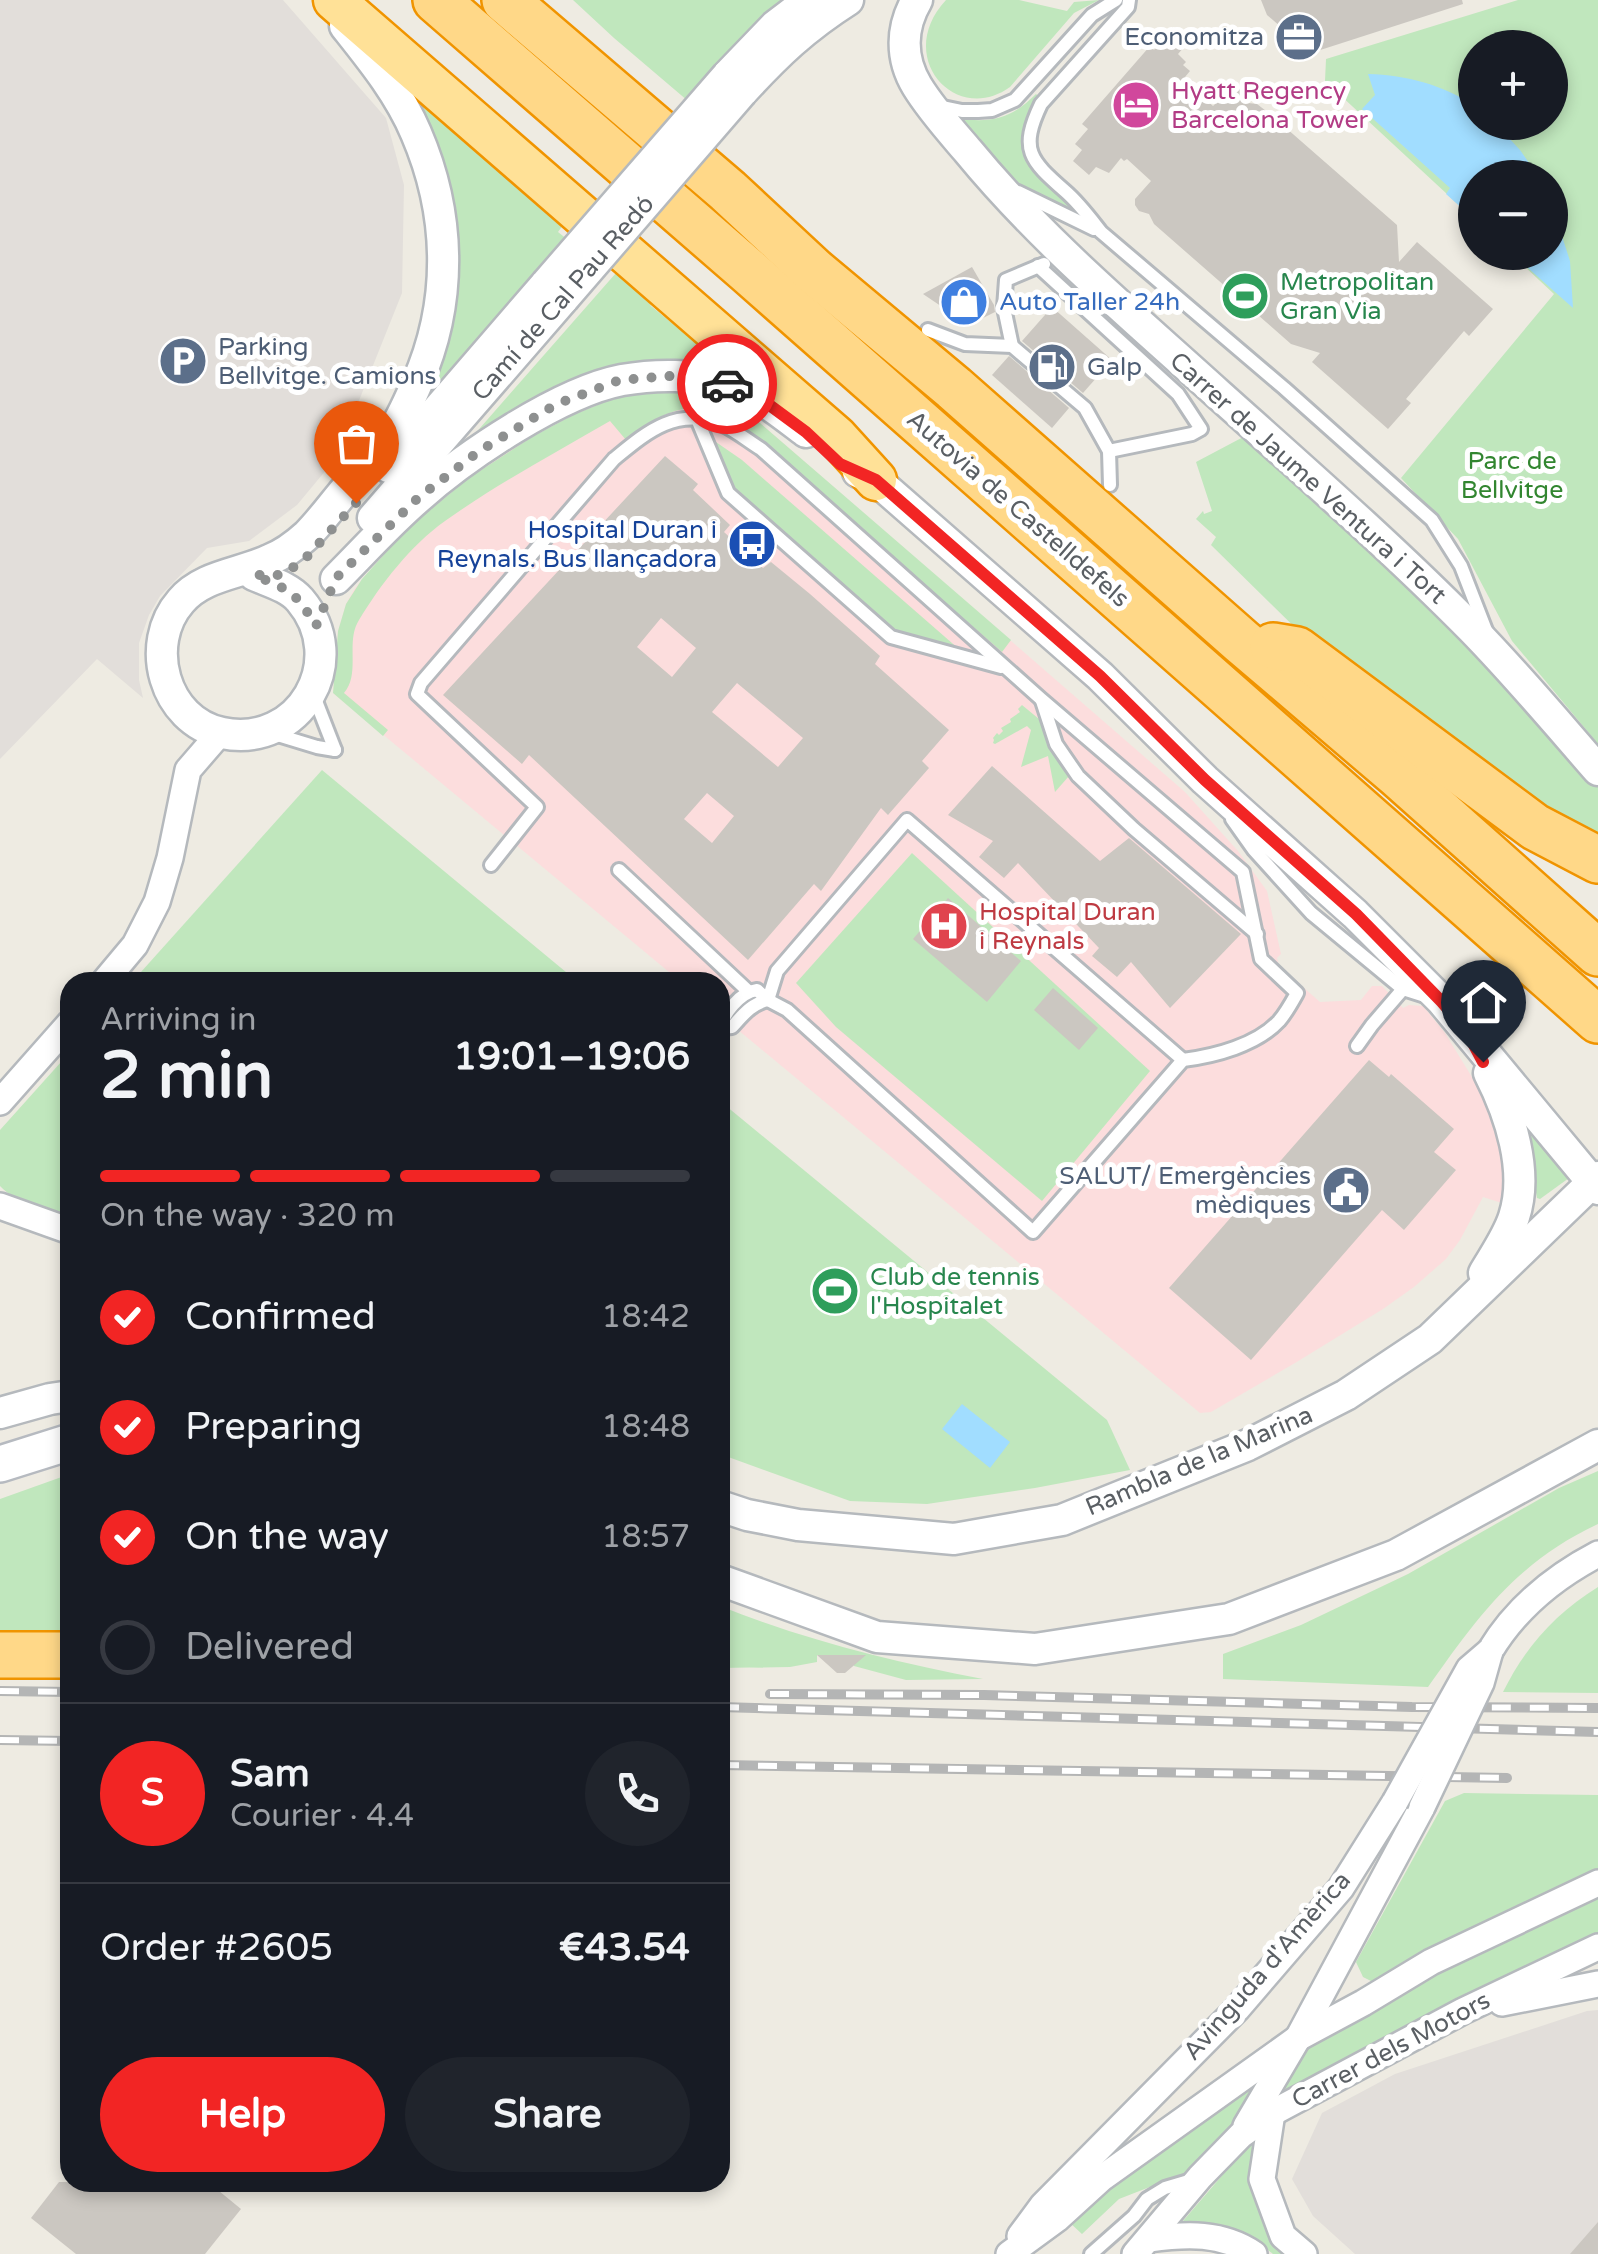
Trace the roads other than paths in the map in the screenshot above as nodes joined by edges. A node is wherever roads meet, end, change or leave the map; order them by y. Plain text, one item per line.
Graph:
1 (325, 0) edge
2 (334, 0) edge
3 (436, 0) edge
4 (504, 0) edge
5 (552, 0) edge
6 (809, 0) edge
7 (848, 0) edge
8 (918, 0) edge
9 (1116, 0) edge
10 (1128, 0) edge
11 (1033, 80) junction
12 (735, 84) junction
13 (1048, 96) junction
14 (929, 104) junction
15 (990, 178) junction
16 (718, 183) junction
17 (1101, 232) junction
18 (1052, 260) junction
19 (555, 291) junction
20 (845, 297) junction
21 (928, 330) junction
22 (1012, 346) junction
23 (697, 419) junction
24 (1109, 468) junction
25 (876, 480) junction
26 (240, 575) junction
27 (336, 578) junction
28 (316, 626) junction
29 (1241, 641) junction
30 (1297, 650) junction
31 (1496, 654) junction
32 (1008, 668) junction
33 (312, 691) junction
34 (1041, 699) junction
35 (264, 731) junction
36 (220, 733) junction
37 (1598, 770) edge
38 (1205, 780) junction
39 (1441, 814) junction
40 (1598, 860) edge
41 (491, 865) dead end
42 (619, 870) dead end
43 (1257, 934) junction
44 (1598, 953) edge
45 (112, 972) edge
46 (728, 972) edge
47 (730, 974) edge
48 (1403, 989) junction
49 (748, 991) junction
50 (768, 1000) junction
51 (1442, 1002) junction
52 (730, 1012) edge
53 (1598, 1020) edge
54 (730, 1027) edge
55 (1466, 1030) junction
56 (60, 1034) edge
57 (1357, 1046) dead end
58 (1183, 1060) junction
59 (0, 1102) edge
60 (1596, 1182) edge
61 (0, 1206) edge
62 (60, 1227) edge
63 (1465, 1304) junction
64 (60, 1398) edge
65 (0, 1413) edge
66 (60, 1445) edge
67 (1598, 1445) edge
68 (0, 1464) edge
69 (730, 1508) edge
70 (1598, 1554) edge
71 (730, 1584) edge
72 (1490, 1651) junction
73 (0, 1655) edge
74 (60, 1655) edge
75 (1592, 1888) edge
76 (1598, 1947) edge
77 (1334, 1971) junction
78 (1598, 1984) edge
79 (1363, 2003) junction
80 (1462, 2011) junction
81 (1298, 2038) junction
82 (1272, 2113) junction
83 (1241, 2135) junction
84 (1200, 2178) junction
85 (1142, 2246) edge
86 (1008, 2254) edge
87 (1092, 2254) edge
88 (1254, 2254) edge
89 (1304, 2254) edge

1 - 26 street
2 - 25 highway
3 - 53 highway, Autovia de Castelldefels
4 - 16 highway, Autovia de Castelldefels
5 - 16 highway
6 - 12 street, Camí de Cal Pau Redó
7 - 12 street, Camí de Cal Pau Redó
8 - 14 street, Carrer de Jaume Ventura i Tort
9 - 11 lane
10 - 13 lane, Carrer de Jaume Ventura i Tort
11 - 13 lane
11 - 14 lane
12 - 19 street, Camí de Cal Pau Redó, bridge
13 - 17 lane, Carrer de Jaume Ventura i Tort
14 - 15 street, Carrer de Jaume Ventura i Tort
15 - 17 lane, Carrer de Jaume Ventura i Tort
15 - 18 street, Carrer de Jaume Ventura i Tort
16 - 20 highway, Autovia de Castelldefels
17 - 31 lane, Carrer de Jaume Ventura i Tort
18 - 22 lane
18 - 24 lane
18 - 31 street, Carrer de Jaume Ventura i Tort
19 - 26 street, Camí de Cal Pau Redó
19 - 27 street, Camí de Cal Pau Redó
20 - 21 highway
20 - 29 highway, Autovia de Castelldefels
21 - 22 lane
21 - 24 highway
22 - 24 lane
23 - 32 lane
23 - 32 lane
23 - 41 lane
24 - 30 highway
25 - 27 street
25 - 38 street
26 - 28 street
26 - 36 street
27 - 28 street, Camí de Cal Pau Redó
28 - 33 street
29 - 30 highway
29 - 39 highway, Autovia de Castelldefels
30 - 39 highway
30 - 40 highway
31 - 37 street, Carrer de Jaume Ventura i Tort
32 - 34 lane
33 - 35 street
33 - 35 lane
34 - 43 lane
34 - 43 lane
35 - 36 street
36 - 45 street
38 - 48 lane
38 - 51 street
39 - 44 highway, Autovia de Castelldefels
42 - 46 lane
43 - 58 lane
47 - 49 lane
48 - 51 lane
48 - 57 lane
49 - 50 lane
49 - 52 lane
50 - 54 lane
50 - 58 lane
50 - 58 lane
51 - 55 street
55 - 60 street
55 - 63 street
56 - 59 street
60 - 63 street, Rambla de la Marina
61 - 62 street
63 - 69 street, Rambla de la Marina
64 - 65 street
66 - 68 main road
67 - 71 street
70 - 72 street, Avinguda d'Amèrica
72 - 77 street, Avinguda d'Amèrica, bridge
72 - 86 street, Avinguda d'Amèrica, bridge
73 - 74 highway
75 - 79 street, Carrer dels Motors
76 - 80 street, Carrer dels Motors
77 - 79 street
77 - 81 street, Avinguda d'Amèrica
78 - 80 street
79 - 81 street, Carrer dels Motors
80 - 82 street, Carrer dels Motors
81 - 83 street, Avinguda d'Amèrica
81 - 86 street, Carrer dels Motors
82 - 83 street, Carrer dels Motors
82 - 89 street
83 - 84 street, Carrer dels Motors
84 - 85 street, Carrer dels Motors
84 - 87 lane, Carrer dels Motors
85 - 88 street

